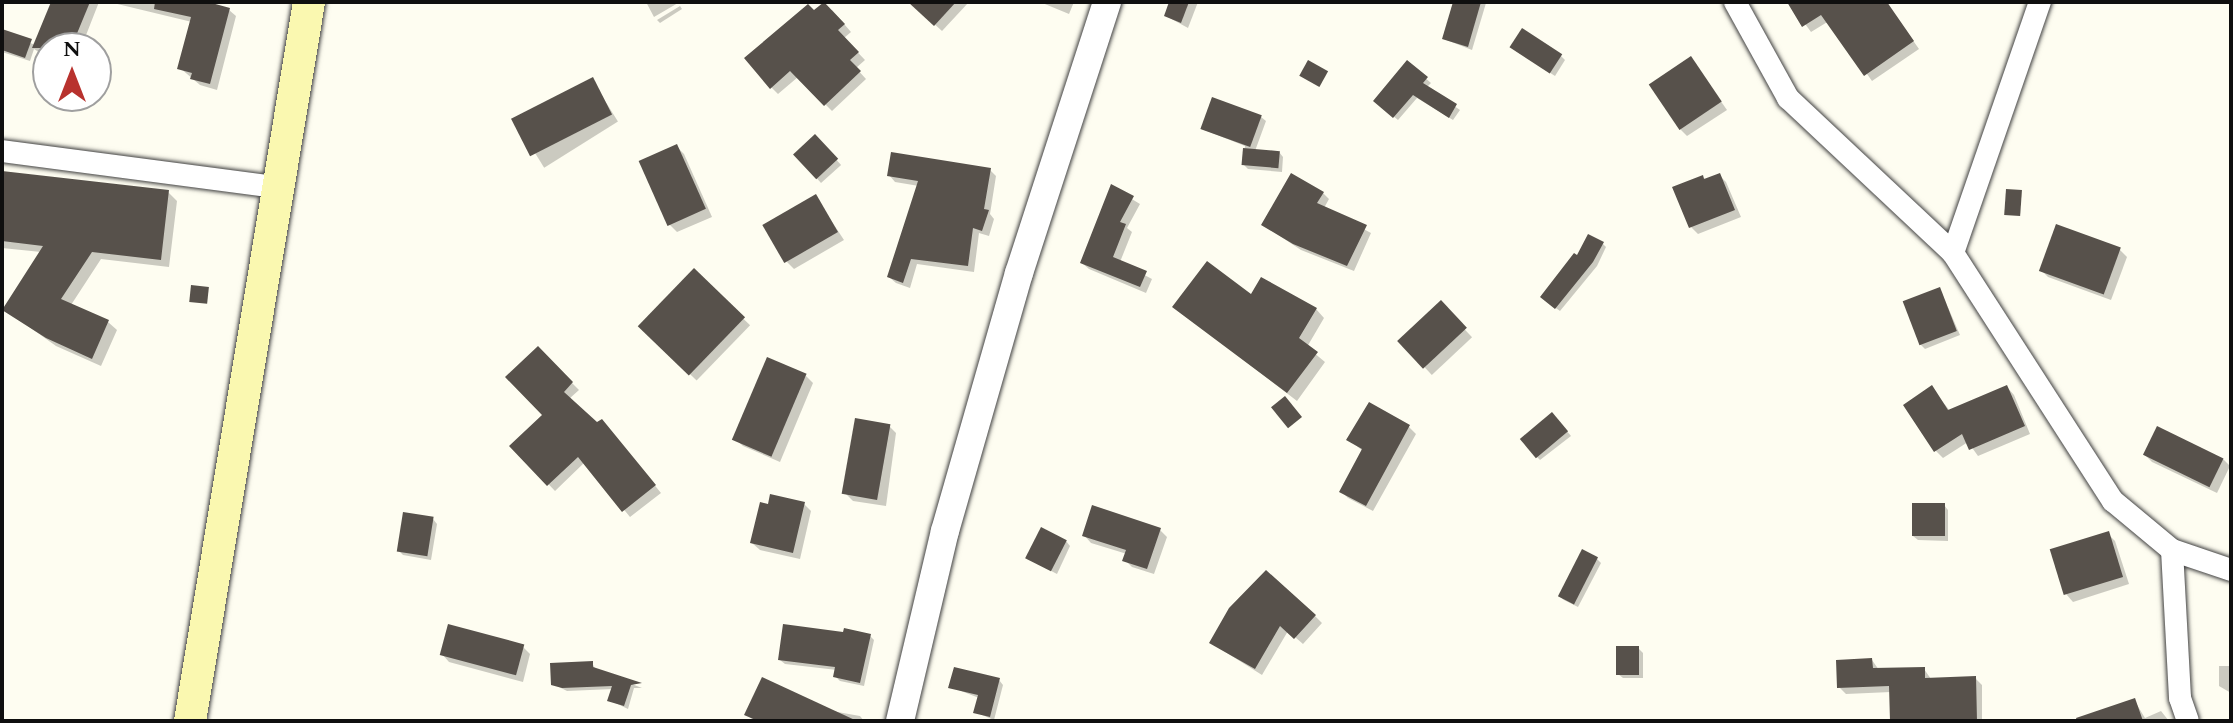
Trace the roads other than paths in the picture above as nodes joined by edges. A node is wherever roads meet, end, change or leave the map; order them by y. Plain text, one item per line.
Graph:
1 (309, 2) edge
2 (1107, 2) edge
3 (1735, 2) edge
4 (2040, 2) edge
5 (2, 151) edge
6 (277, 187) junction
7 (1953, 253) junction
8 (2172, 550) junction
9 (2231, 570) edge
10 (190, 721) edge
11 (900, 721) edge
12 (2188, 721) edge

1 - 6 main road
2 - 11 street
3 - 7 street
4 - 7 street
5 - 6 street
6 - 10 main road
7 - 8 street
8 - 9 street
8 - 12 street

